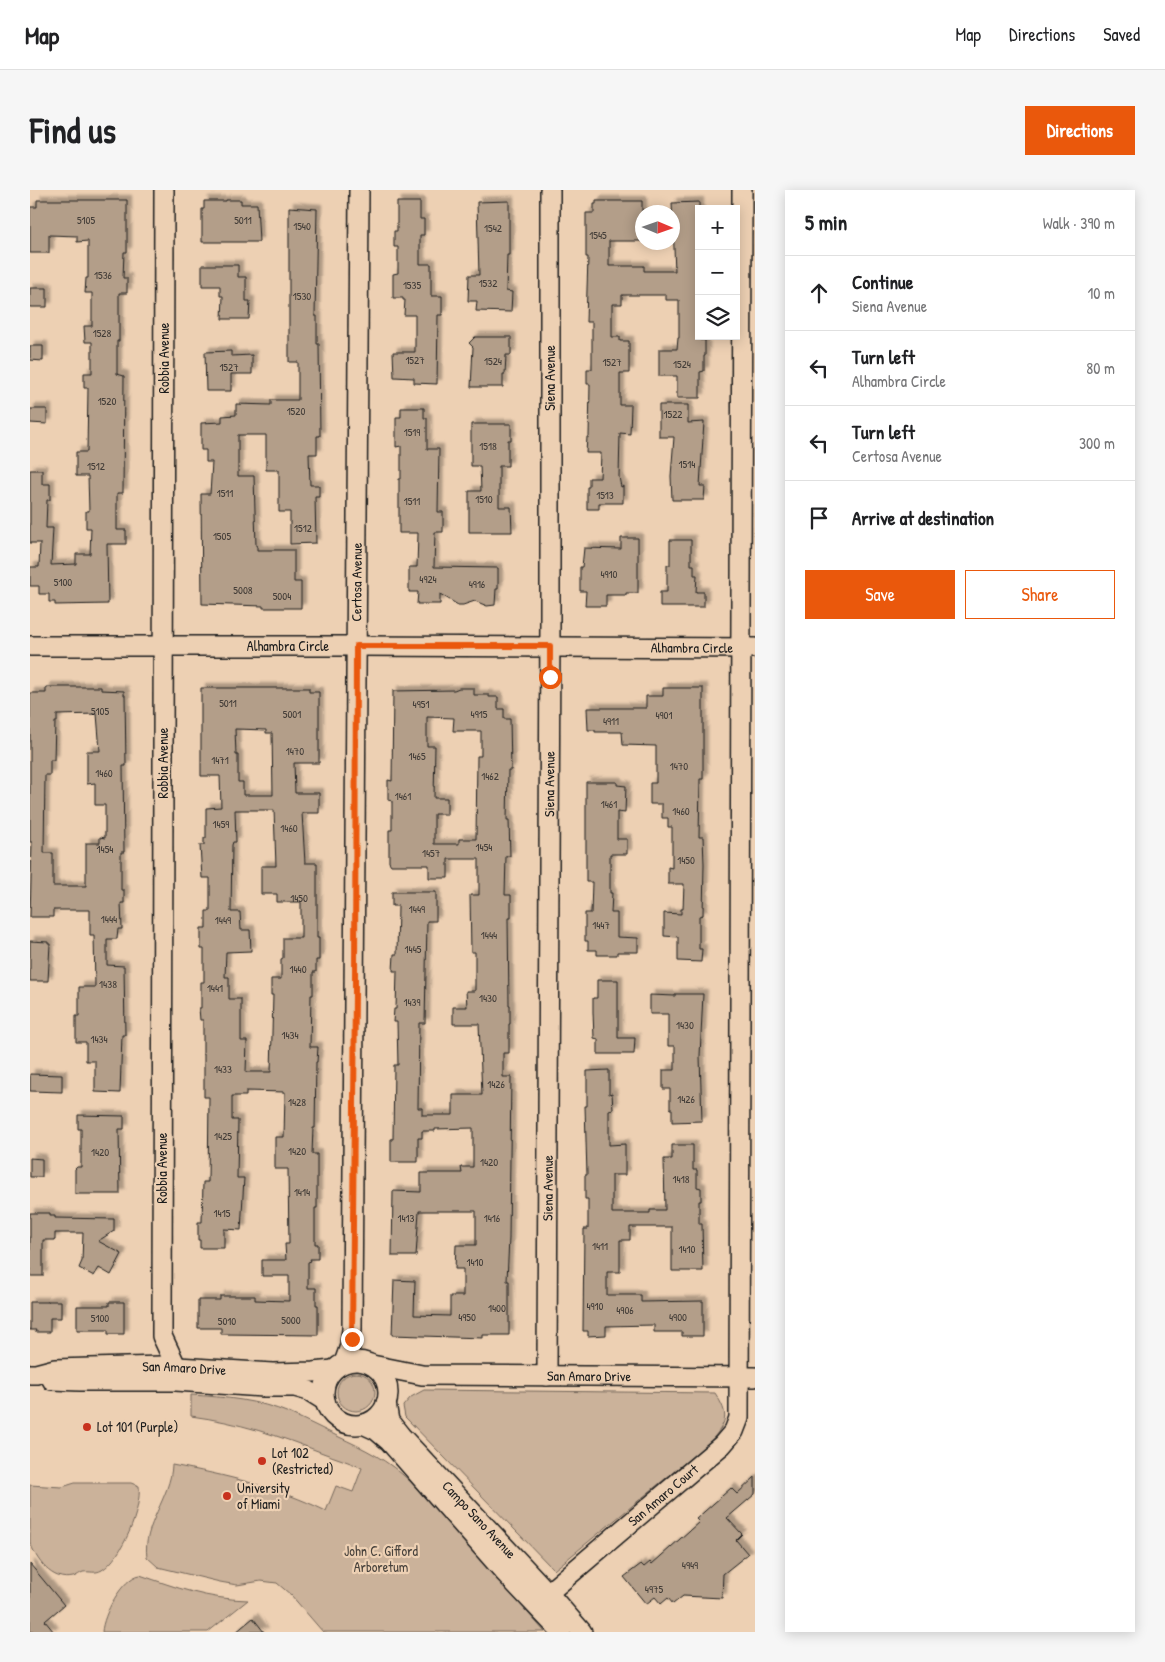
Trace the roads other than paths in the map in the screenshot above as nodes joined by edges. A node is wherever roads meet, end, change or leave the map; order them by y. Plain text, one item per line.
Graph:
1 (164, 190) edge
2 (359, 190) edge
3 (550, 190) edge
4 (742, 190) edge
5 (30, 646) edge
6 (164, 646) junction
7 (356, 646) junction
8 (550, 646) junction
9 (748, 648) edge
10 (162, 1336) junction
11 (372, 1365) junction
12 (148, 1366) junction
13 (176, 1366) junction
14 (338, 1366) junction
15 (198, 1368) junction
16 (33, 1374) edge
17 (422, 1375) junction
18 (547, 1376) junction
19 (747, 1377) edge
20 (162, 1381) junction
21 (387, 1398) junction
22 (325, 1401) junction
23 (362, 1424) junction
24 (548, 1593) junction
25 (561, 1632) edge
26 (582, 1632) edge

1 - 6 street, Robbia Avenue
2 - 7 street, Certosa Avenue
3 - 8 street, Siena Avenue
4 - 9 street, San Amaro Court
5 - 6 street, Alhambra Circle
6 - 7 street, Alhambra Circle
6 - 10 street, Robbia Avenue
7 - 8 street, Alhambra Circle
7 - 14 street, Certosa Avenue
8 - 9 street, Alhambra Circle
8 - 18 street, Siena Avenue
9 - 19 street, San Amaro Court
10 - 12 street, Robbia Avenue
10 - 13 street, Robbia Avenue
11 - 14 street
11 - 17 street, San Amaro Drive
11 - 21 street
12 - 13 street, San Amaro Drive
12 - 16 street, San Amaro Drive
13 - 15 street, San Amaro Drive
14 - 15 street, San Amaro Drive
14 - 22 street
15 - 20 street
16 - 20 street, San Amaro Drive
17 - 18 street, San Amaro Drive
17 - 21 street, San Amaro Drive
18 - 19 street, San Amaro Drive
19 - 24 street, San Amaro Court
20 - 22 street, San Amaro Drive
21 - 23 street
21 - 24 street, Campo Sano Avenue
22 - 23 street
23 - 25 street, Campo Sano Avenue
24 - 26 street, Campo Sano Avenue

